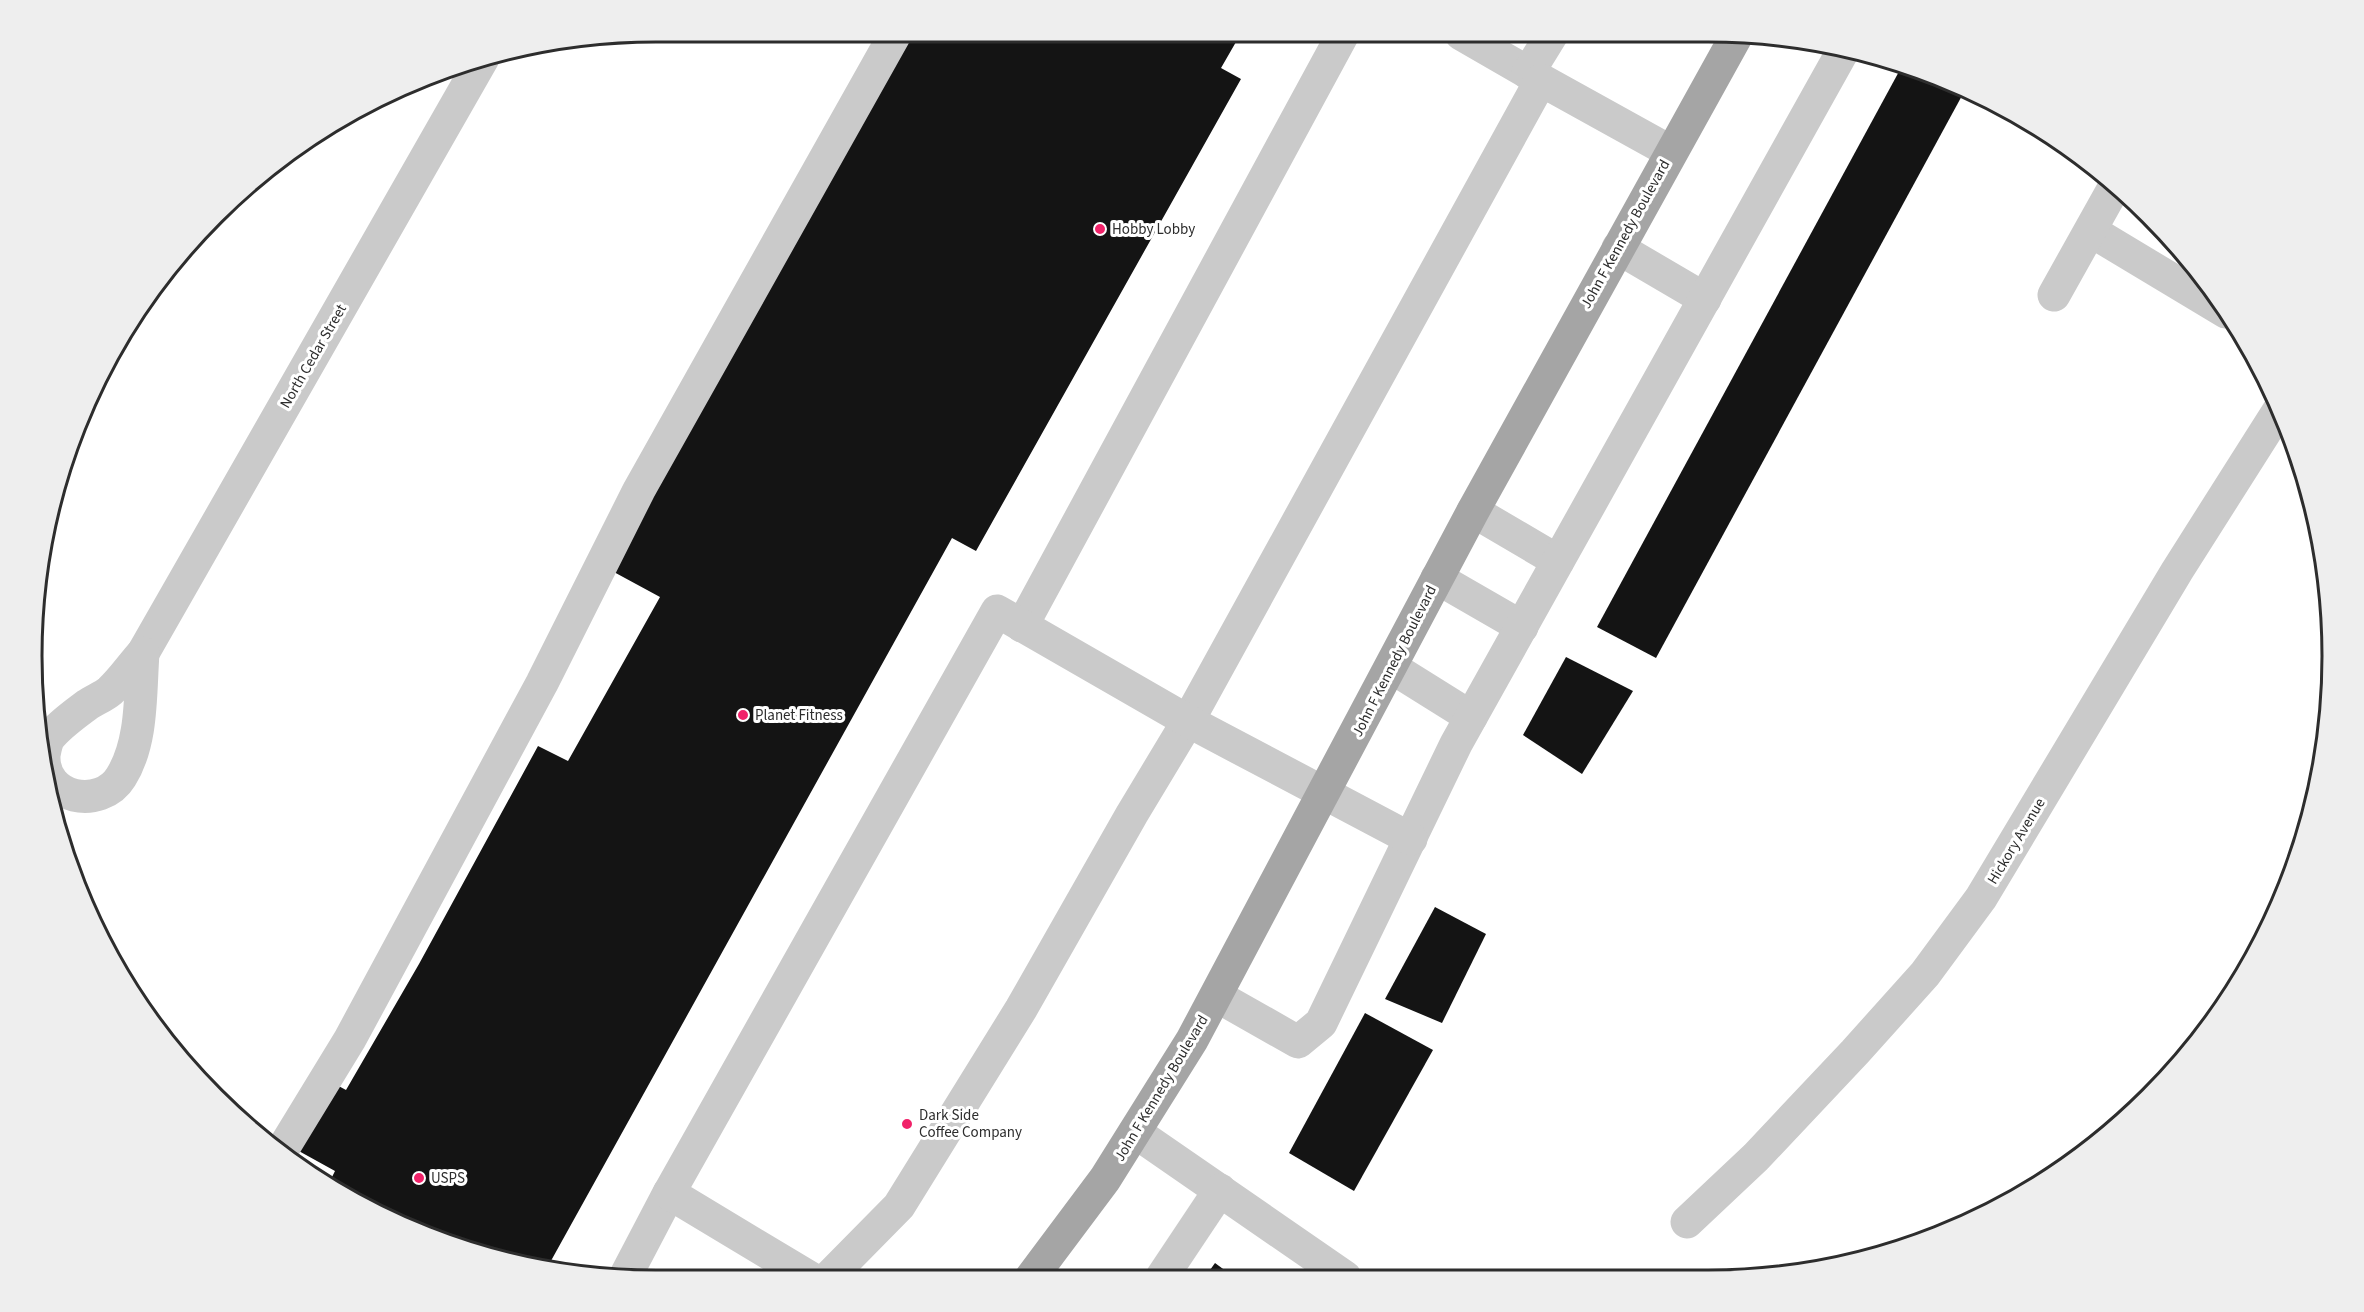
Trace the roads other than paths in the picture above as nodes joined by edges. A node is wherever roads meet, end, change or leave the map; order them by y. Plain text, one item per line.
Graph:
1 (891, 42) edge
2 (1339, 42) edge
3 (1475, 42) edge
4 (1548, 42) edge
5 (1733, 43) edge
6 (1840, 57) edge
7 (476, 69) edge
8 (1535, 76) junction
9 (1671, 152) junction
10 (2111, 193) edge
11 (2091, 231) junction
12 (1617, 248) junction
13 (2054, 295) dead end
14 (1705, 299) junction
15 (2210, 302) edge
16 (2274, 418) edge
17 (1473, 511) junction
18 (1558, 561) junction
19 (1437, 578) junction
20 (1022, 626) junction
21 (1522, 627) junction
22 (143, 653) dead end
23 (1391, 667) junction
24 (1472, 717) junction
25 (1188, 721) junction
26 (1324, 794) junction
27 (1411, 839) junction
28 (1217, 996) junction
29 (1135, 1132) junction
30 (285, 1145) edge
31 (1220, 1190) junction
32 (669, 1193) junction
33 (1687, 1222) dead end
34 (629, 1269) edge
35 (799, 1270) edge
36 (836, 1270) edge
37 (1046, 1270) edge
38 (1167, 1270) edge
39 (1335, 1270) edge

1 - 30 street
2 - 20 street
3 - 8 street
4 - 8 street
5 - 9 main road, John F Kennedy Boulevard
6 - 14 street
7 - 22 street, North Cedar Street
8 - 9 street
8 - 25 street
9 - 12 main road, John F Kennedy Boulevard
10 - 11 street
11 - 13 street
11 - 15 street
12 - 14 street
12 - 17 main road, John F Kennedy Boulevard
14 - 18 street
16 - 33 street, Hickory Avenue
17 - 18 street
17 - 19 main road, John F Kennedy Boulevard
18 - 21 street
19 - 21 street
19 - 23 main road, John F Kennedy Boulevard
20 - 25 street
20 - 32 street
21 - 24 street
23 - 24 street
23 - 26 main road, John F Kennedy Boulevard
24 - 27 street
25 - 26 street
25 - 36 street
26 - 27 street
26 - 28 main road, John F Kennedy Boulevard
27 - 28 street
28 - 29 main road, John F Kennedy Boulevard
29 - 31 street
29 - 37 main road, John F Kennedy Boulevard
31 - 38 street
31 - 39 street
32 - 34 street
32 - 35 street

